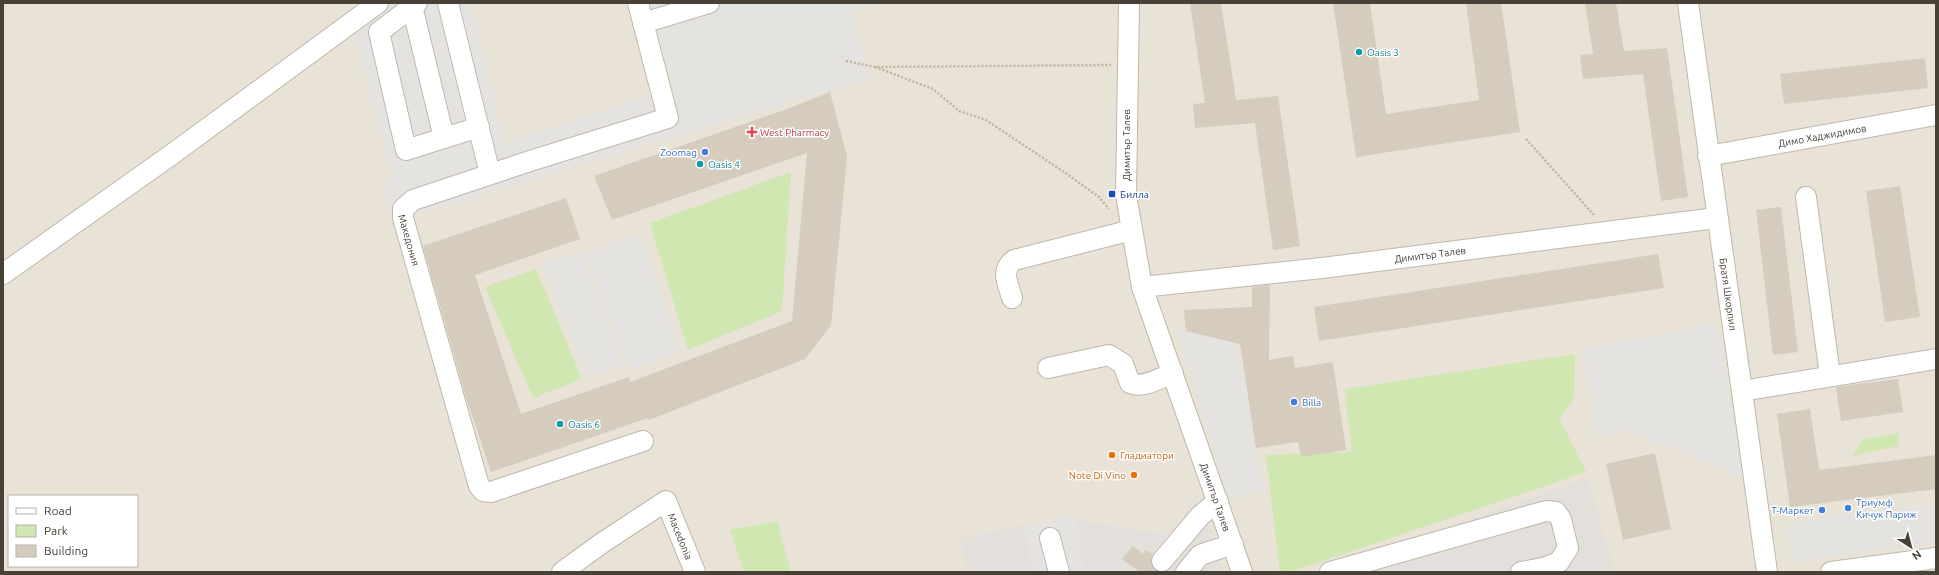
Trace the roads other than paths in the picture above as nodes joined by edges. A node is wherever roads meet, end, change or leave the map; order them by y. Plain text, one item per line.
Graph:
1 (378, 3) edge
2 (448, 3) edge
3 (638, 3) edge
4 (709, 3) edge
5 (1128, 3) edge
6 (1688, 3) edge
7 (415, 5) edge
8 (643, 22) junction
9 (1936, 115) edge
10 (479, 127) junction
11 (444, 138) junction
12 (1708, 156) junction
13 (490, 174) junction
14 (1806, 197) dead end
15 (1716, 218) junction
16 (1132, 230) junction
17 (3, 274) edge
18 (1142, 286) junction
19 (1012, 298) dead end
20 (1936, 359) edge
21 (1048, 368) dead end
22 (1173, 373) junction
23 (1830, 376) junction
24 (1742, 391) junction
25 (643, 441) dead end
26 (1218, 501) junction
27 (1050, 538) dead end
28 (1233, 544) junction
29 (1936, 558) edge
30 (1162, 561) tunnel mouth
31 (562, 572) edge
32 (695, 572) edge
33 (1059, 572) edge
34 (1186, 572) edge
35 (1242, 572) edge
36 (1330, 572) edge
37 (1521, 572) edge
38 (1767, 572) edge
39 (1836, 572) edge

1 - 17 street
2 - 10 street
3 - 8 street, Македония
4 - 8 street
5 - 16 street, Димитър Талев
6 - 12 street, Братя Шкорпил
7 - 11 street
7 - 11 street
8 - 13 street, Македония
9 - 12 street, Димо Хаджидимов
10 - 11 street
10 - 13 street
12 - 15 street, Братя Шкорпил
13 - 25 street, Македония
14 - 23 street
15 - 18 street, Димитър Талев
15 - 24 street, Братя Шкорпил
16 - 18 street, Димитър Талев
16 - 19 street
18 - 22 street, Димитър Талев
20 - 23 street
21 - 22 street
22 - 26 street, Димитър Талев
23 - 24 street
24 - 38 street, Братя Шкорпил
26 - 28 street, Димитър Талев
26 - 30 street
27 - 33 street
28 - 34 street
28 - 35 street, Димитър Талев
29 - 39 street
31 - 32 street, Macedonia
36 - 37 street

